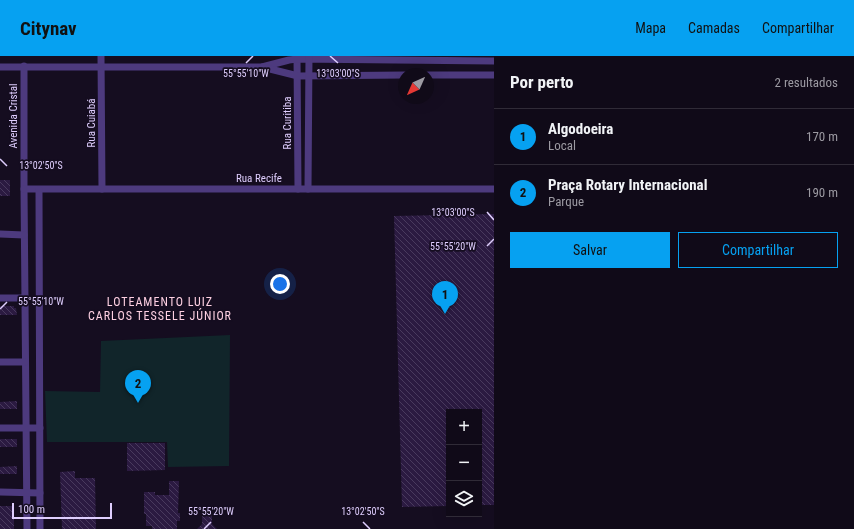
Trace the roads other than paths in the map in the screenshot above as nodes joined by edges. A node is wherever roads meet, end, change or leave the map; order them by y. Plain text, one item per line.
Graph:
1 (101, 56) edge
2 (297, 58) edge
3 (309, 58) edge
4 (494, 61) edge
5 (0, 66) edge
6 (24, 66) junction
7 (262, 66) junction
8 (101, 67) junction
9 (398, 75) edge
10 (434, 75) edge
11 (494, 75) edge
12 (298, 76) junction
13 (309, 76) junction
14 (24, 189) junction
15 (102, 189) junction
16 (298, 189) junction
17 (308, 189) junction
18 (494, 189) edge
19 (39, 190) junction
20 (0, 234) edge
21 (24, 235) junction
22 (0, 298) edge
23 (25, 298) junction
24 (0, 362) edge
25 (26, 362) junction
26 (0, 428) edge
27 (26, 428) junction
28 (40, 428) junction
29 (0, 492) edge
30 (26, 492) junction
31 (40, 492) junction
32 (27, 529) edge
33 (40, 529) edge

1 - 8 street, Rua Cuiabá
2 - 3 street
2 - 7 street
2 - 12 street, Rua Curitiba
3 - 4 street
3 - 13 street, Rua Curitiba
5 - 6 street
6 - 8 street
6 - 14 street, Avenida Cristal
7 - 8 street
7 - 12 street
8 - 15 street, Rua Cuiabá
9 - 13 street
10 - 11 street
12 - 13 street
12 - 16 street, Rua Curitiba
13 - 17 street, Rua Curitiba
14 - 19 street, Rua Recife
14 - 21 street, Avenida Cristal
15 - 16 street, Rua Recife
15 - 19 street, Rua Recife
16 - 17 street, Rua Recife
17 - 18 street, Rua Recife
19 - 28 street
20 - 21 street
21 - 23 street, Avenida Cristal
22 - 23 street
23 - 25 street, Avenida Cristal
24 - 25 street
25 - 27 street, Avenida Cristal
26 - 27 street
27 - 28 street
27 - 30 street, Avenida Cristal
28 - 31 street
29 - 30 street
30 - 31 street
30 - 32 street, Avenida Cristal
31 - 33 street

